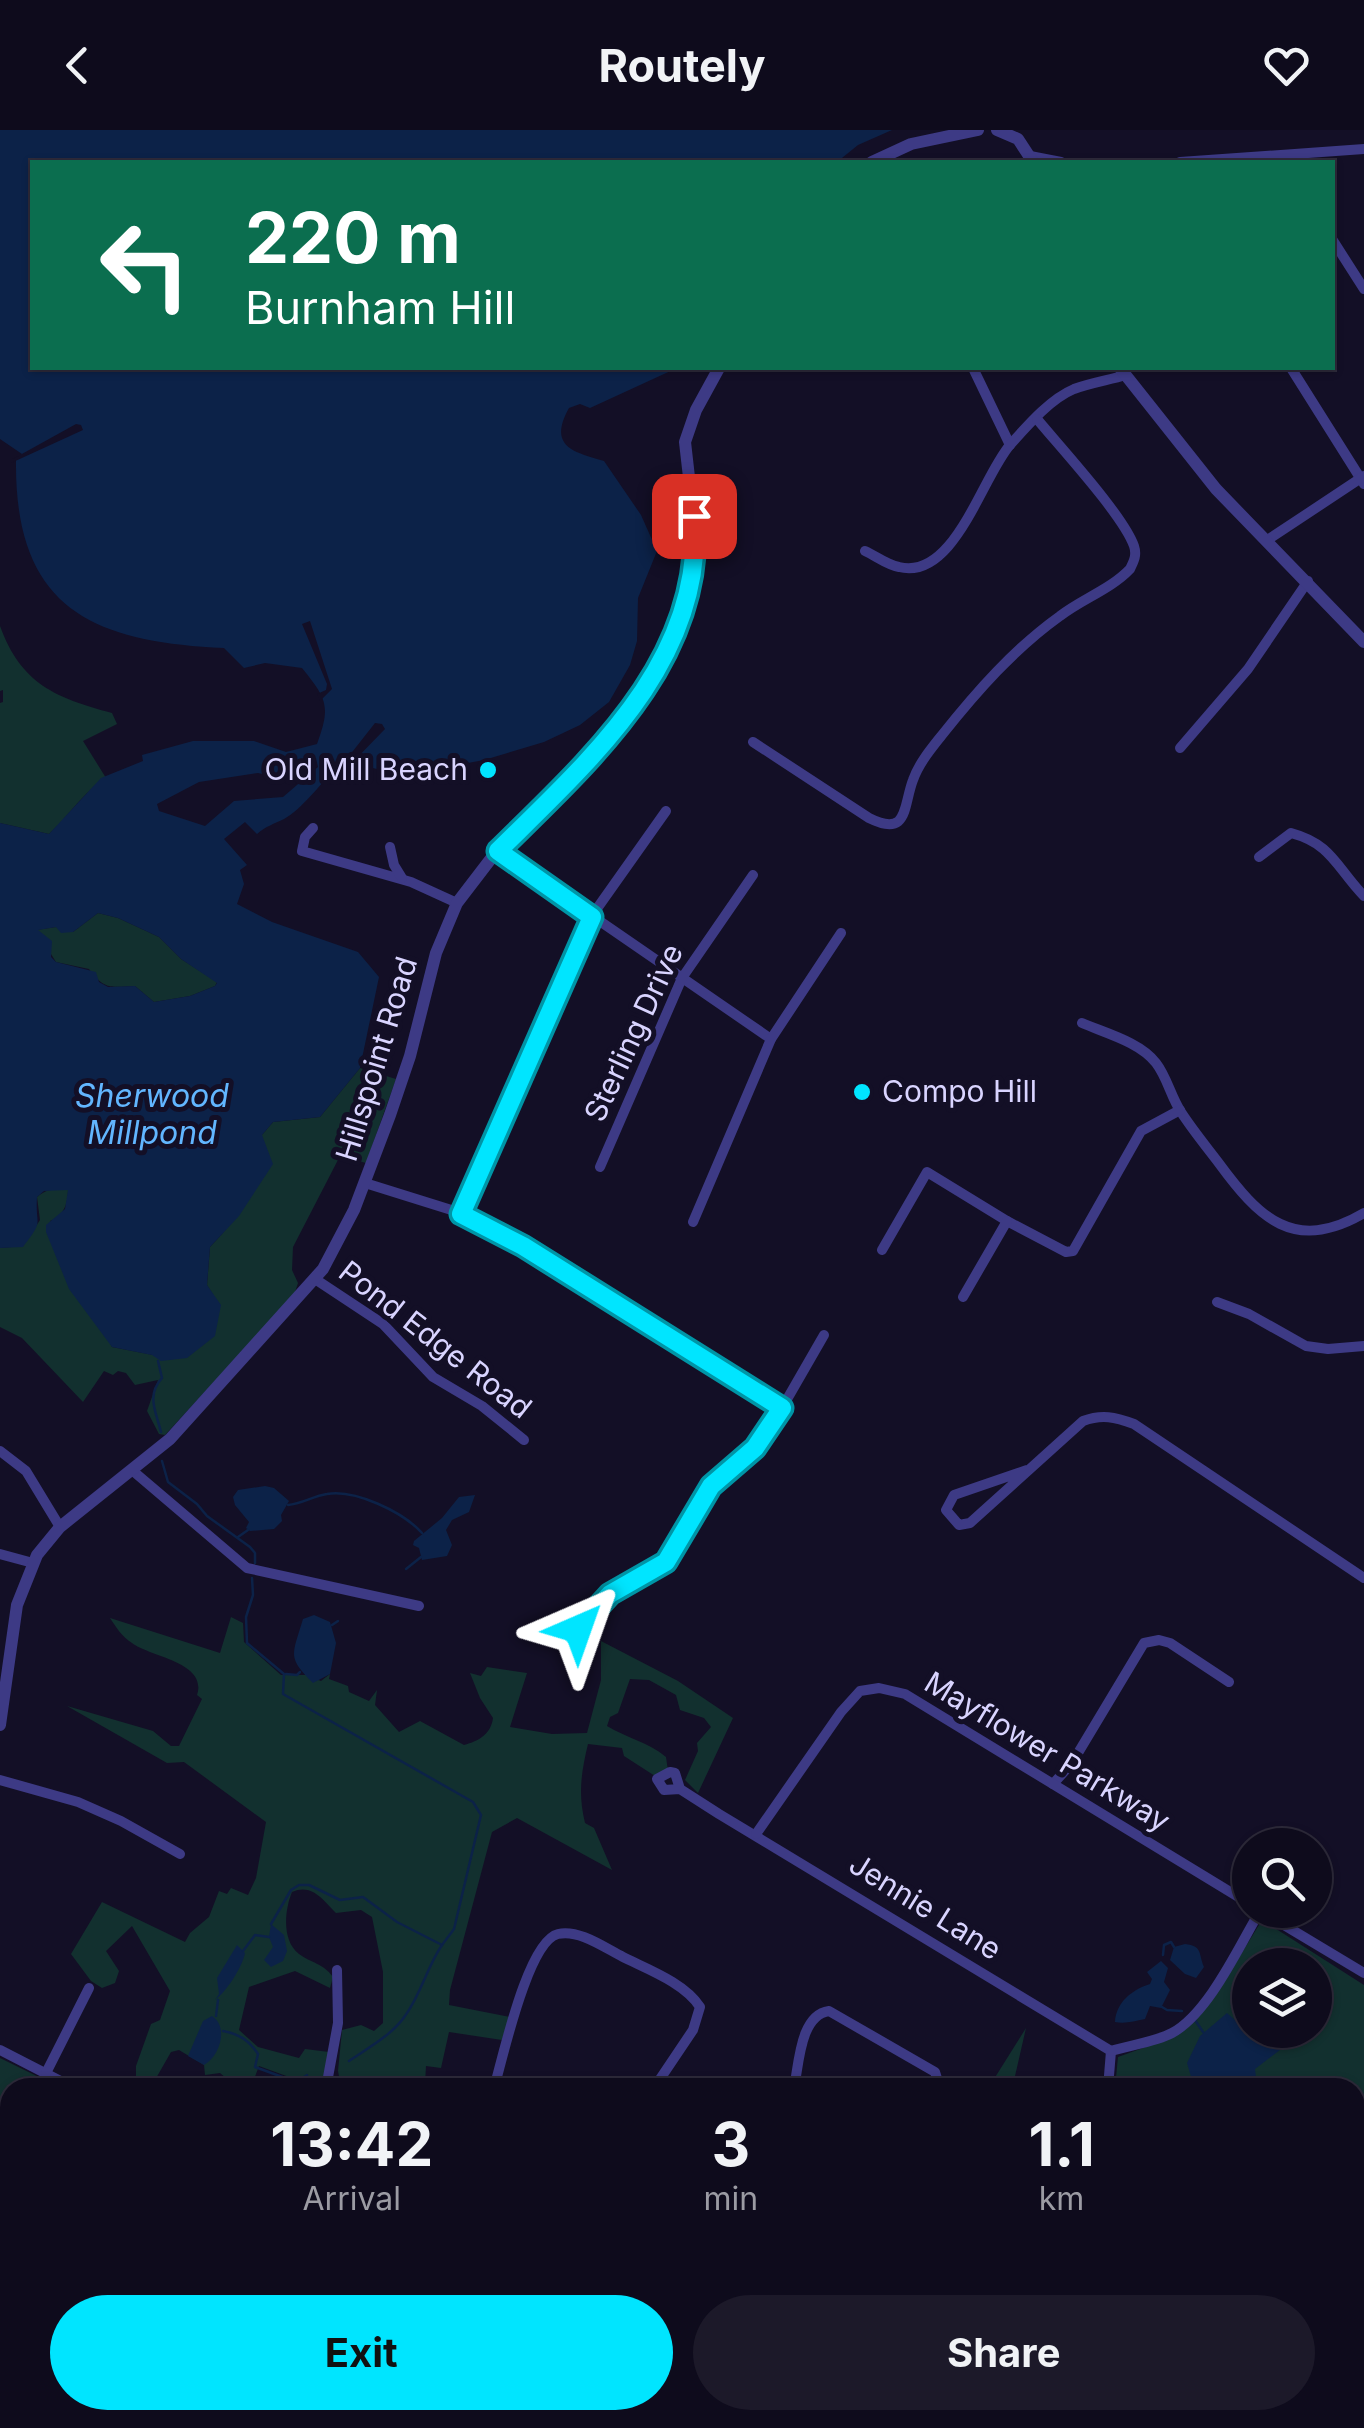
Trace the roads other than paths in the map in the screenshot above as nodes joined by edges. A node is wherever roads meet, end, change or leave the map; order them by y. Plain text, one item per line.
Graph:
1 (978, 130) edge
2 (996, 130) edge
3 (1364, 148) edge
4 (1031, 159) edge
5 (1282, 159) edge
6 (876, 160) edge
7 (1248, 160) edge
8 (1335, 244) edge
9 (1364, 289) edge
10 (718, 370) edge
11 (974, 370) edge
12 (1292, 370) edge
13 (1123, 372) edge
14 (1056, 401) junction
15 (1036, 419) junction
16 (1051, 436) junction
17 (1010, 444) junction
18 (1363, 479) edge
19 (1266, 541) junction
20 (865, 550) dead end
21 (1308, 580) junction
22 (1364, 642) edge
23 (753, 742) dead end
24 (1180, 748) dead end
25 (666, 812) dead end
26 (313, 828) dead end
27 (390, 847) dead end
28 (498, 851) junction
29 (1259, 857) dead end
30 (753, 875) dead end
31 (403, 879) junction
32 (1364, 896) edge
33 (457, 904) junction
34 (592, 917) junction
35 (842, 934) dead end
36 (682, 978) junction
37 (1082, 1022) dead end
38 (771, 1039) junction
39 (1180, 1110) junction
40 (600, 1167) dead end
41 (365, 1182) junction
42 (1364, 1213) edge
43 (461, 1214) junction
44 (1007, 1221) junction
45 (692, 1222) dead end
46 (882, 1250) dead end
47 (315, 1279) junction
48 (963, 1296) dead end
49 (1217, 1302) dead end
50 (824, 1334) dead end
51 (1364, 1346) edge
52 (782, 1408) junction
53 (524, 1440) dead end
54 (0, 1451) edge
55 (133, 1470) junction
56 (1027, 1470) junction
57 (60, 1527) junction
58 (0, 1554) edge
59 (32, 1564) junction
60 (1364, 1578) edge
61 (419, 1606) dead end
62 (578, 1629) dead end
63 (1229, 1682) dead end
64 (0, 1725) edge
65 (1072, 1763) junction
66 (0, 1780) edge
67 (1053, 1784) junction
68 (680, 1789) dead end
69 (1071, 1795) junction
70 (756, 1834) junction
71 (180, 1854) dead end
72 (1232, 1893) edge
73 (1249, 1928) edge
74 (1290, 1928) edge
75 (338, 1970) dead end
76 (1364, 1973) edge
77 (90, 1988) dead end
78 (0, 2050) edge
79 (1110, 2051) junction
80 (46, 2073) junction
81 (55, 2078) edge
82 (328, 2078) edge
83 (497, 2078) edge
84 (661, 2078) edge
85 (797, 2078) edge
86 (937, 2078) edge
87 (1109, 2078) edge

1 - 6 street
2 - 4 street
3 - 5 street
5 - 7 street
8 - 9 street
10 - 28 street, Hillspoint Road
11 - 17 street
12 - 18 street
13 - 14 street
13 - 19 street
14 - 15 street
14 - 16 street
15 - 16 street
15 - 17 street
16 - 23 street
17 - 20 street
18 - 19 street
19 - 21 street
21 - 22 street
21 - 24 street
25 - 34 street
26 - 31 street
27 - 31 street
28 - 33 street, Hillspoint Road
28 - 34 street
29 - 32 street
30 - 36 street, Sterling Drive
31 - 33 street
33 - 41 street, Hillspoint Road
34 - 36 street
34 - 43 street
35 - 38 street
36 - 38 street
36 - 40 street, Sterling Drive
37 - 39 street
38 - 45 street
39 - 42 street
39 - 44 street
41 - 43 street
41 - 47 street, Hillspoint Road
43 - 52 street
44 - 46 street
44 - 48 street
47 - 53 street, Pond Edge Road
47 - 55 street, Hillspoint Road
49 - 51 street
50 - 52 street
52 - 62 street
54 - 57 street
55 - 57 street, Hillspoint Road
55 - 61 street
56 - 56 street
56 - 60 street
57 - 59 street, Hillspoint Road
58 - 59 street
59 - 64 street, Hillspoint Road
63 - 65 street
65 - 67 street
65 - 69 street
66 - 71 street
67 - 69 street, Mayflower Parkway
67 - 70 street, Mayflower Parkway
68 - 70 street, Jennie Lane
69 - 72 street, Mayflower Parkway
70 - 79 street, Jennie Lane
73 - 79 street
74 - 76 street
75 - 82 street
77 - 80 street
78 - 80 street
79 - 87 street
80 - 81 street
83 - 84 street
85 - 86 street

